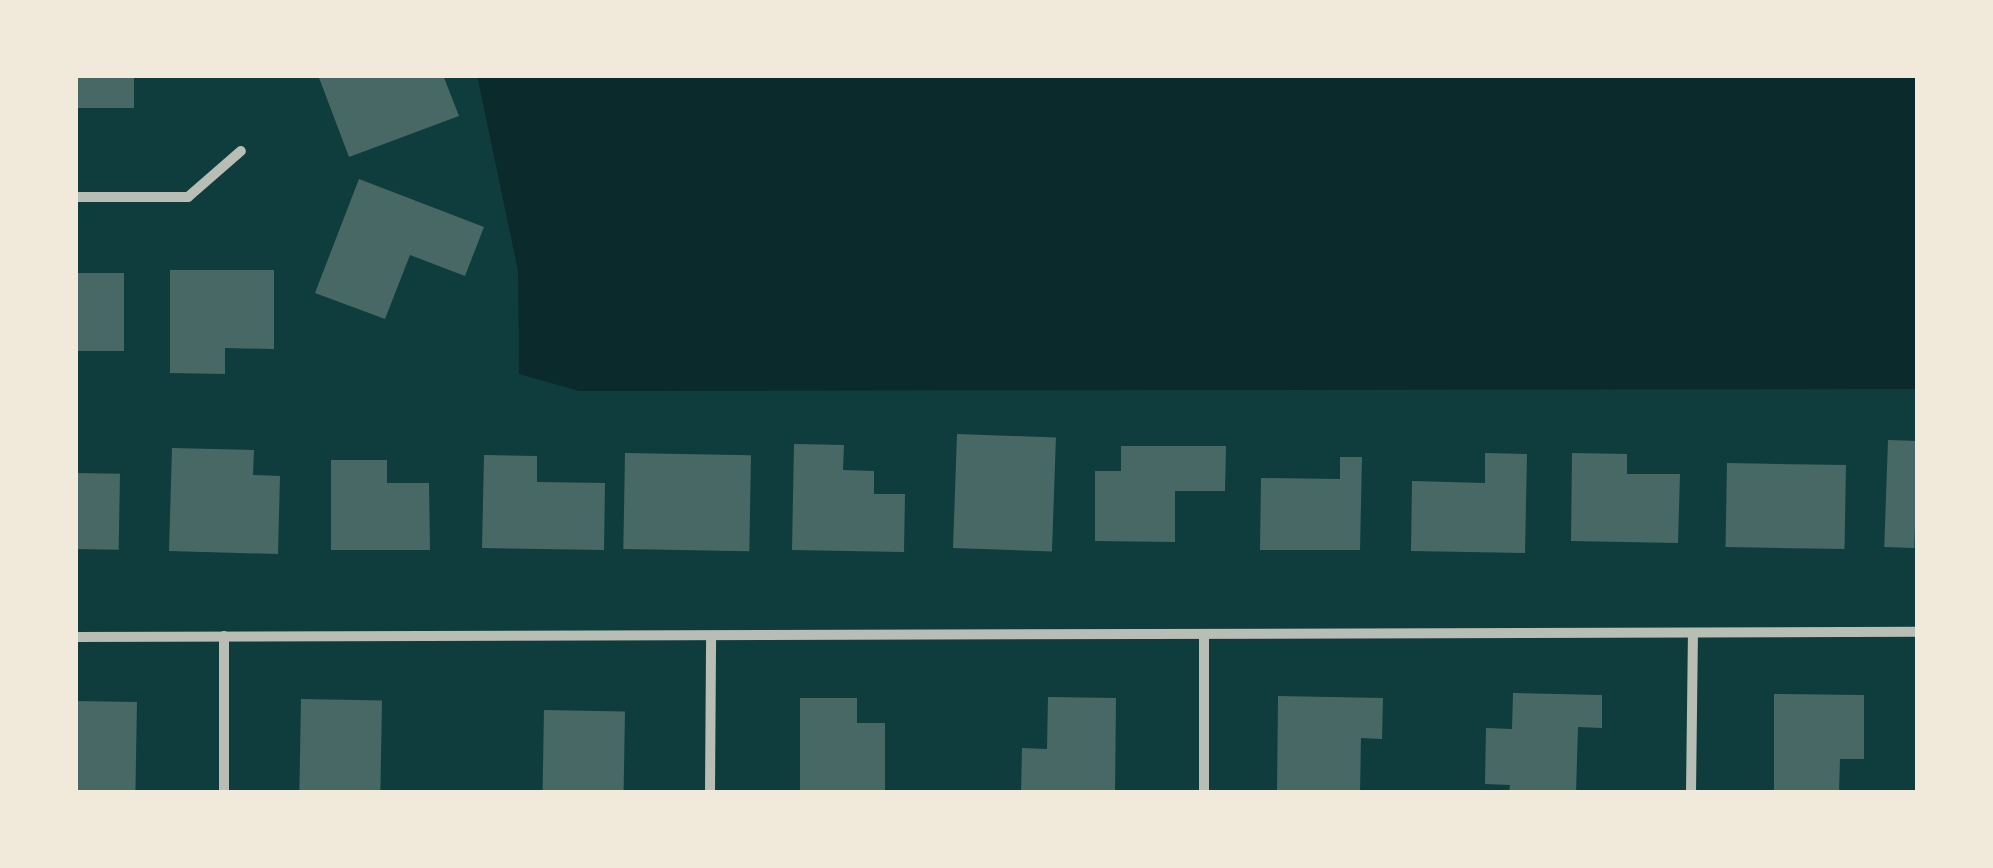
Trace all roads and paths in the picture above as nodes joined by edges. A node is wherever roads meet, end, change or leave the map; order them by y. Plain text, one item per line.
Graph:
1 (242, 150) dead end
2 (75, 197) edge
3 (1918, 632) edge
4 (1204, 635) junction
5 (224, 636) junction
6 (1693, 636) junction
7 (75, 637) edge
8 (712, 638) junction
9 (224, 793) edge
10 (710, 793) edge
11 (1204, 793) edge
12 (1691, 793) edge

1 - 2 street
3 - 6 street
4 - 6 street
4 - 8 street
4 - 11 street
5 - 7 street
5 - 8 street
5 - 9 street
6 - 12 street
8 - 10 street

